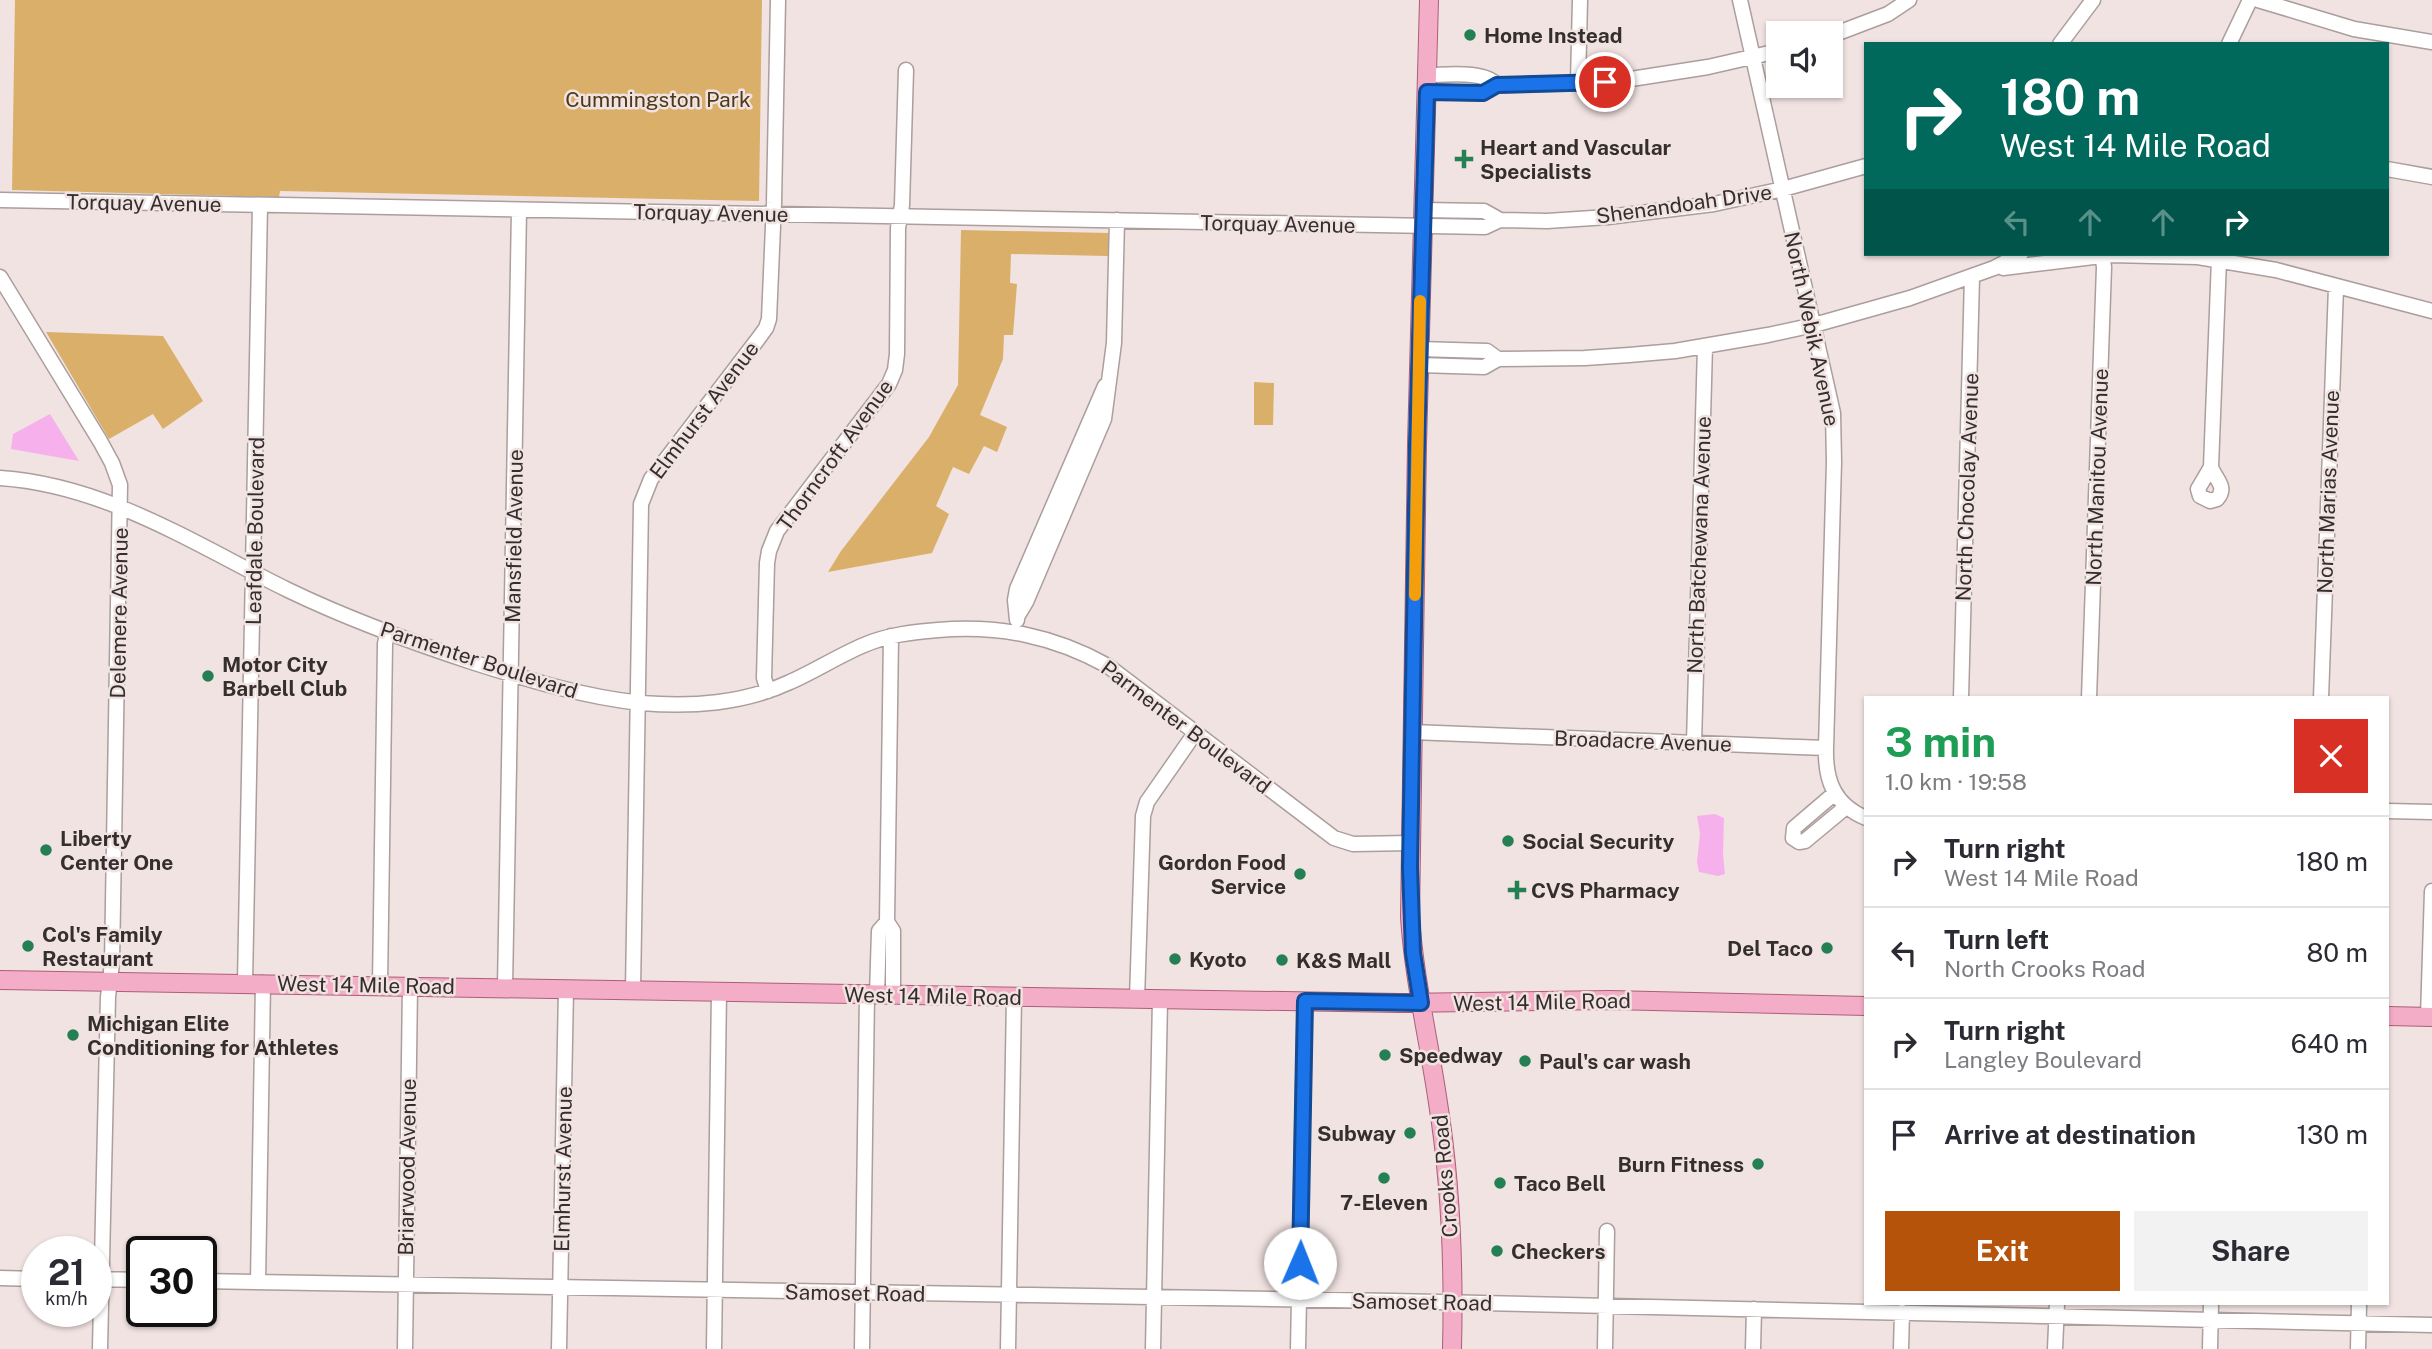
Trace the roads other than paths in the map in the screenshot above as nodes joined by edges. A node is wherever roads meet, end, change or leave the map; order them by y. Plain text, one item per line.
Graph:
1 (778, 0) edge
2 (1429, 0) edge
3 (1580, 0) edge
4 (1740, 0) edge
5 (1909, 0) edge
6 (2093, 0) edge
7 (2250, 0) edge
8 (2258, 0) edge
9 (1843, 31) edge
10 (2062, 42) edge
11 (2230, 42) edge
12 (2432, 42) edge
13 (1766, 54) edge
14 (1753, 57) junction
15 (906, 69) dead end
16 (1427, 83) junction
17 (1578, 83) junction
18 (1864, 167) edge
19 (2389, 169) edge
20 (2432, 177) edge
21 (1783, 189) junction
22 (0, 200) edge
23 (260, 205) junction
24 (519, 210) junction
25 (772, 214) junction
26 (900, 217) junction
27 (1422, 218) junction
28 (1116, 220) junction
29 (2017, 256) edge
30 (2087, 256) edge
31 (2102, 256) edge
32 (2173, 256) edge
33 (2219, 260) junction
34 (1994, 268) junction
35 (0, 277) edge
36 (1972, 277) junction
37 (2336, 287) junction
38 (2432, 312) edge
39 (1814, 325) junction
40 (1705, 346) junction
41 (1419, 357) junction
42 (2211, 467) dead end
43 (0, 478) edge
44 (120, 507) junction
45 (254, 573) junction
46 (1016, 624) junction
47 (387, 633) junction
48 (891, 636) junction
49 (511, 674) junction
50 (768, 691) junction
51 (1961, 696) edge
52 (2089, 696) edge
53 (2320, 696) edge
54 (637, 702) junction
55 (1412, 732) junction
56 (1195, 733) junction
57 (1694, 743) junction
58 (1826, 748) junction
59 (1835, 793) junction
60 (1846, 807) junction
61 (2389, 811) edge
62 (2432, 813) edge
63 (1864, 817) edge
64 (1411, 843) junction
65 (2432, 891) edge
66 (0, 980) edge
67 (110, 981) junction
68 (254, 983) junction
69 (380, 985) junction
70 (410, 986) junction
71 (505, 988) junction
72 (566, 989) junction
73 (633, 990) junction
74 (719, 991) junction
75 (879, 995) junction
76 (1014, 998) junction
77 (1137, 999) junction
78 (1160, 1000) junction
79 (1305, 1001) junction
80 (1421, 1003) junction
81 (1864, 1006) edge
82 (2389, 1016) edge
83 (2430, 1017) edge
84 (1607, 1231) dead end
85 (100, 1236) edge
86 (0, 1278) edge
87 (21, 1279) edge
88 (217, 1281) edge
89 (258, 1282) junction
90 (406, 1284) junction
91 (561, 1287) junction
92 (715, 1290) junction
93 (863, 1292) junction
94 (1008, 1296) junction
95 (1154, 1299) junction
96 (1299, 1300) junction
97 (1453, 1302) junction
98 (2211, 1305) edge
99 (2359, 1305) edge
100 (1605, 1306) junction
101 (1754, 1309) junction
102 (2057, 1310) edge
103 (1902, 1312) junction
104 (2210, 1319) junction
105 (2359, 1323) junction
106 (2432, 1325) edge
107 (100, 1327) edge
108 (100, 1349) edge
109 (405, 1349) edge
110 (559, 1349) edge
111 (714, 1349) edge
112 (862, 1349) edge
113 (1007, 1349) edge
114 (1153, 1349) edge
115 (1298, 1349) edge
116 (1452, 1349) edge
117 (1605, 1349) edge
118 (1753, 1349) edge
119 (1901, 1349) edge
120 (2056, 1349) edge
121 (2210, 1349) edge
122 (2358, 1349) edge

1 - 25 street, Elmhurst Avenue
2 - 16 main road, Crooks Road
3 - 17 street
4 - 14 street, North Webik Avenue
5 - 9 street
6 - 10 street
7 - 11 street
8 - 12 street
13 - 14 street
14 - 17 street
14 - 21 street, North Webik Avenue
15 - 26 street, Thorncroft Avenue
16 - 17 street
16 - 27 main road, Crooks Road
18 - 21 street, Shenandoah Drive
19 - 20 street
21 - 27 street, Shenandoah Drive
21 - 39 street, North Webik Avenue
22 - 23 street, Torquay Avenue
23 - 24 street, Torquay Avenue
23 - 45 street, Leafdale Boulevard
24 - 25 street, Torquay Avenue
24 - 49 street, Mansfield Avenue
25 - 26 street, Torquay Avenue
25 - 54 street, Elmhurst Avenue
26 - 28 street, Torquay Avenue
26 - 50 street, Thorncroft Avenue
27 - 28 street, Torquay Avenue
27 - 41 main road, Crooks Road
28 - 46 street
29 - 34 street
30 - 34 street
31 - 52 street, North Manitou Avenue
32 - 33 street
33 - 37 street
33 - 42 street
34 - 36 street
35 - 44 street, Delemere Avenue
36 - 39 street
36 - 51 street, North Chocolay Avenue
37 - 38 street
37 - 53 street, North Marias Avenue
39 - 40 street
39 - 58 street, North Webik Avenue
40 - 41 street
40 - 57 street, North Batchewana Avenue
41 - 55 main road, Crooks Road
43 - 44 street, Parmenter Boulevard
44 - 45 street, Parmenter Boulevard
44 - 67 street, Delemere Avenue
45 - 47 street, Parmenter Boulevard
45 - 68 street, Leafdale Boulevard
46 - 48 street, Parmenter Boulevard
46 - 56 street, Parmenter Boulevard
47 - 49 street, Parmenter Boulevard
47 - 69 street
48 - 50 street, Parmenter Boulevard
48 - 75 street
49 - 54 street, Parmenter Boulevard
49 - 71 street, Mansfield Avenue
50 - 54 street, Parmenter Boulevard
54 - 73 street, Elmhurst Avenue
55 - 57 street, Broadacre Avenue
55 - 64 main road, Crooks Road
56 - 64 street, Parmenter Boulevard
56 - 77 street
57 - 58 street, Broadacre Avenue
58 - 59 street
59 - 60 street
59 - 60 street
60 - 63 street
61 - 62 street
64 - 80 main road, Crooks Road
65 - 83 street
66 - 67 main road, West 14 Mile Road
67 - 68 main road, West 14 Mile Road
67 - 85 street, Delemere Avenue
68 - 69 main road, West 14 Mile Road
68 - 89 street, Leafdale Boulevard
69 - 70 main road, West 14 Mile Road
70 - 71 main road, West 14 Mile Road
70 - 90 street, Briarwood Avenue
71 - 72 main road, West 14 Mile Road
72 - 73 main road, West 14 Mile Road
72 - 91 street, Elmhurst Avenue
73 - 74 main road, West 14 Mile Road
74 - 75 main road, West 14 Mile Road
74 - 92 street
75 - 76 main road, West 14 Mile Road
75 - 93 street
76 - 77 main road, West 14 Mile Road
76 - 94 street
77 - 78 main road, West 14 Mile Road
78 - 79 main road, West 14 Mile Road
78 - 95 street
79 - 80 main road, West 14 Mile Road
79 - 96 street
80 - 81 main road, West 14 Mile Road
80 - 97 main road, Crooks Road
82 - 83 main road
84 - 100 street
86 - 87 street
88 - 89 street, Samoset Road
89 - 90 street, Samoset Road
90 - 91 street, Samoset Road
90 - 109 street, Briarwood Avenue
91 - 92 street, Samoset Road
91 - 110 street, Elmhurst Avenue
92 - 93 street, Samoset Road
92 - 111 street
93 - 94 street, Samoset Road
93 - 112 street
94 - 95 street, Samoset Road
94 - 113 street
95 - 96 street, Samoset Road
95 - 114 street
96 - 97 street, Samoset Road
96 - 115 street
97 - 100 street, Samoset Road
97 - 116 main road, Crooks Road
98 - 104 street
99 - 105 street
100 - 101 street, Samoset Road
100 - 117 street
101 - 103 street, Samoset Road
101 - 118 street
102 - 103 street, Samoset Road
102 - 104 street, Samoset Road
102 - 120 street
103 - 119 street
104 - 105 street, Samoset Road
104 - 121 street
105 - 106 street, Samoset Road
105 - 122 street
107 - 108 street, Delemere Avenue

